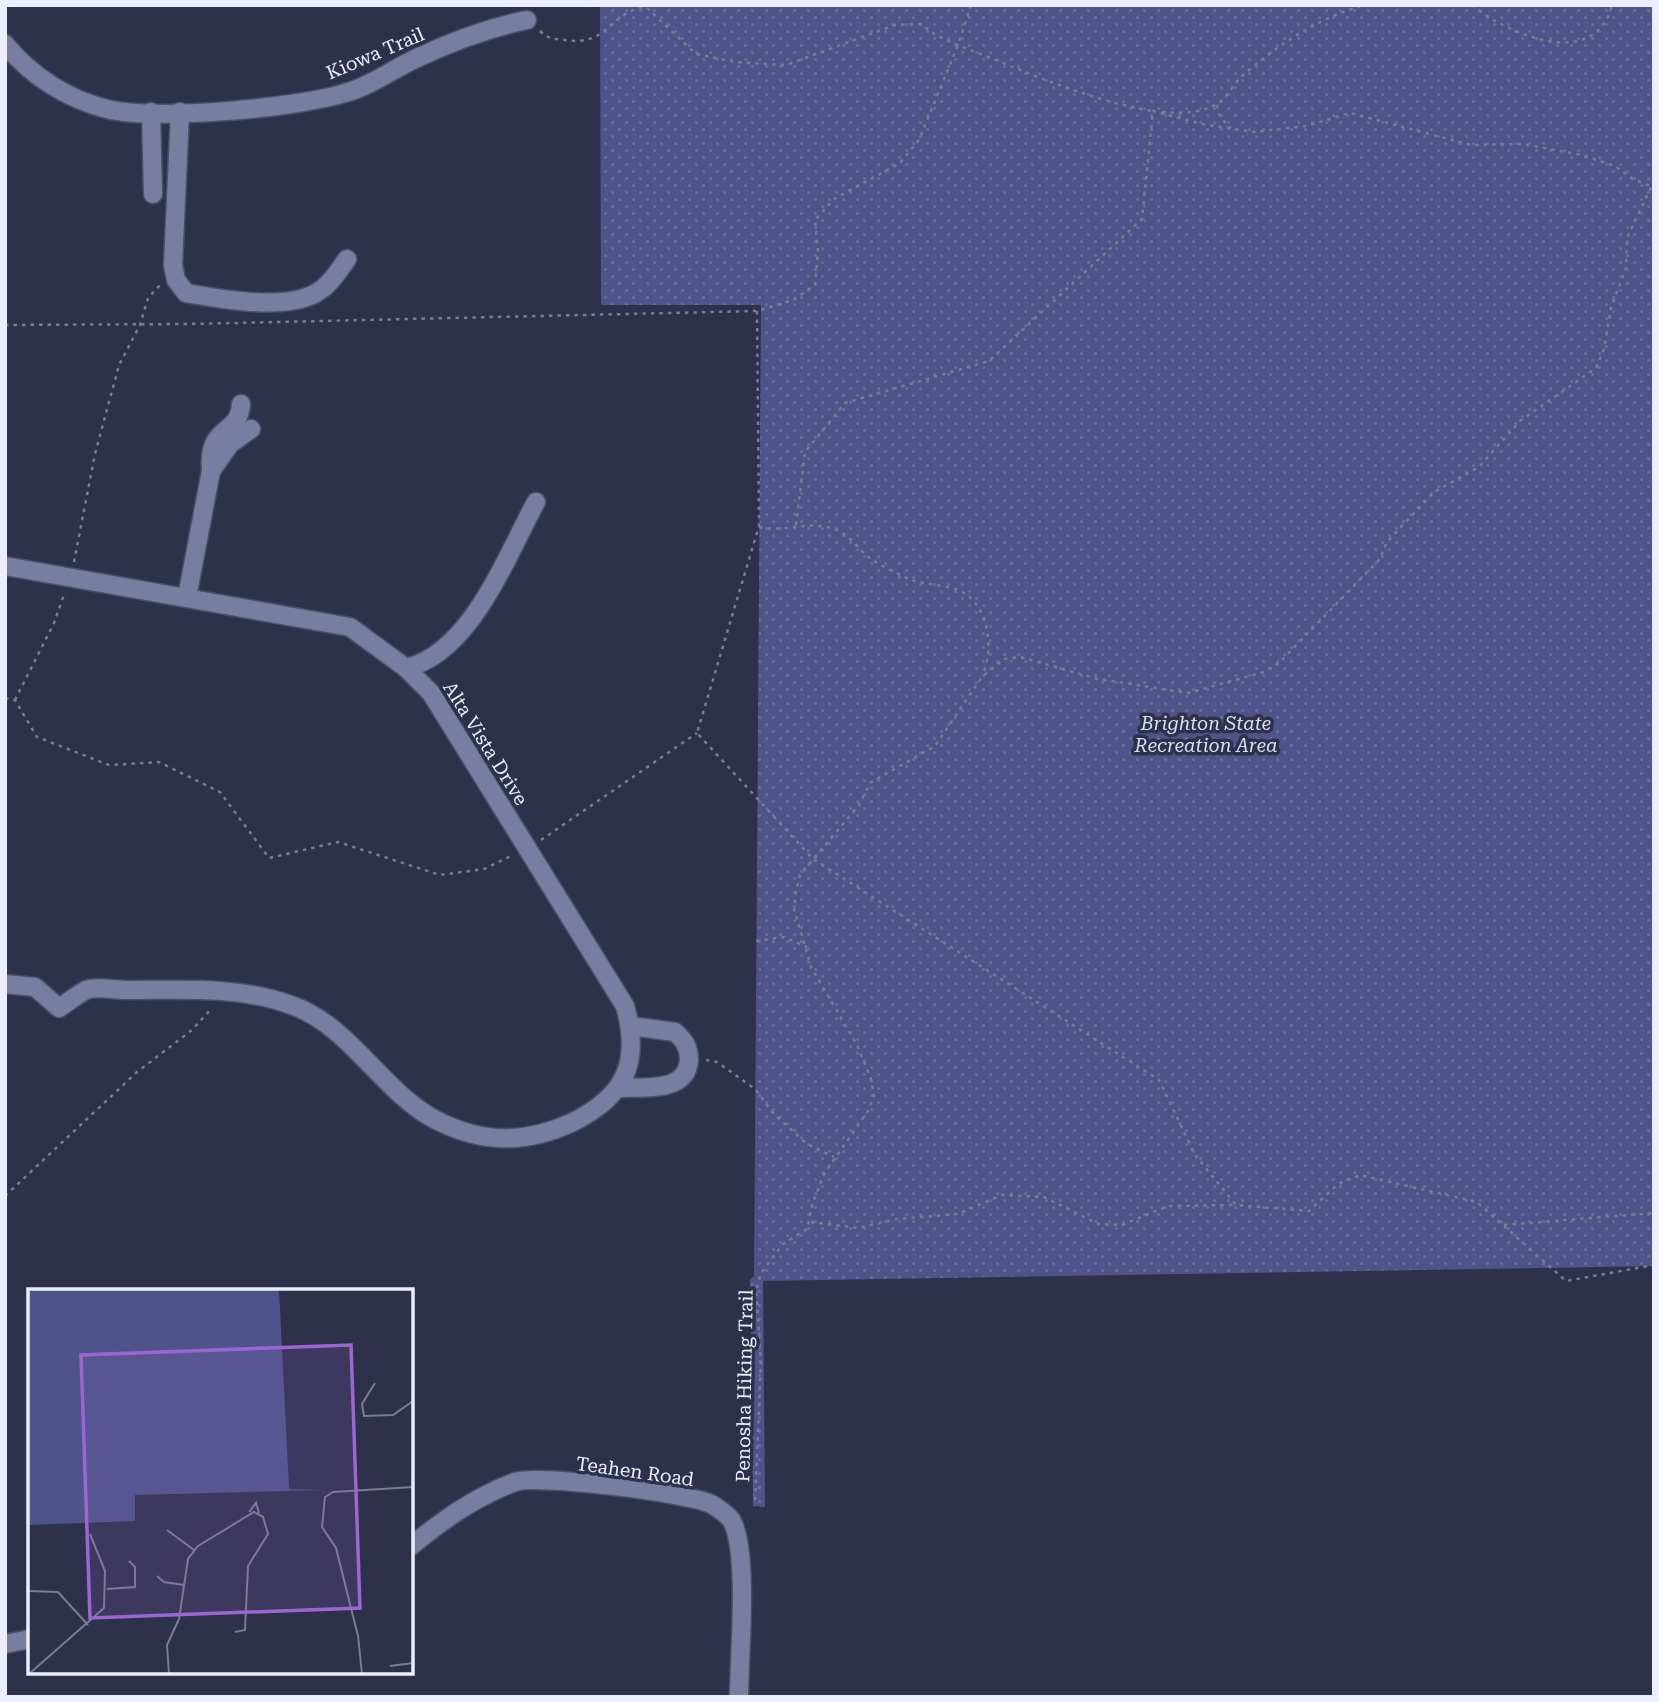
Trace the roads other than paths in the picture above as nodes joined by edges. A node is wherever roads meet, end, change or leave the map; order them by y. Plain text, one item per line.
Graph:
1 (527, 20) road end
2 (5, 44) edge
3 (151, 112) junction
4 (180, 112) junction
5 (153, 194) dead end
6 (347, 260) dead end
7 (241, 404) dead end
8 (251, 429) dead end
9 (211, 471) junction
10 (536, 502) dead end
11 (5, 566) edge
12 (187, 597) junction
13 (406, 668) junction
14 (5, 984) edge
15 (631, 1026) junction
16 (620, 1088) junction
17 (413, 1544) edge
18 (28, 1639) edge
19 (5, 1644) edge
20 (739, 1697) edge

1 - 4 street, Kiowa Trail
2 - 3 street, Kiowa Trail
3 - 4 street, Kiowa Trail
3 - 5 street
4 - 6 street
7 - 9 street
8 - 9 street
9 - 12 street
10 - 13 street
11 - 12 street, Alta Vista Drive
12 - 13 street, Alta Vista Drive
13 - 15 street, Alta Vista Drive
14 - 16 street
15 - 16 street, Alta Vista Drive
15 - 16 street
17 - 20 street, Teahen Road
18 - 19 street

